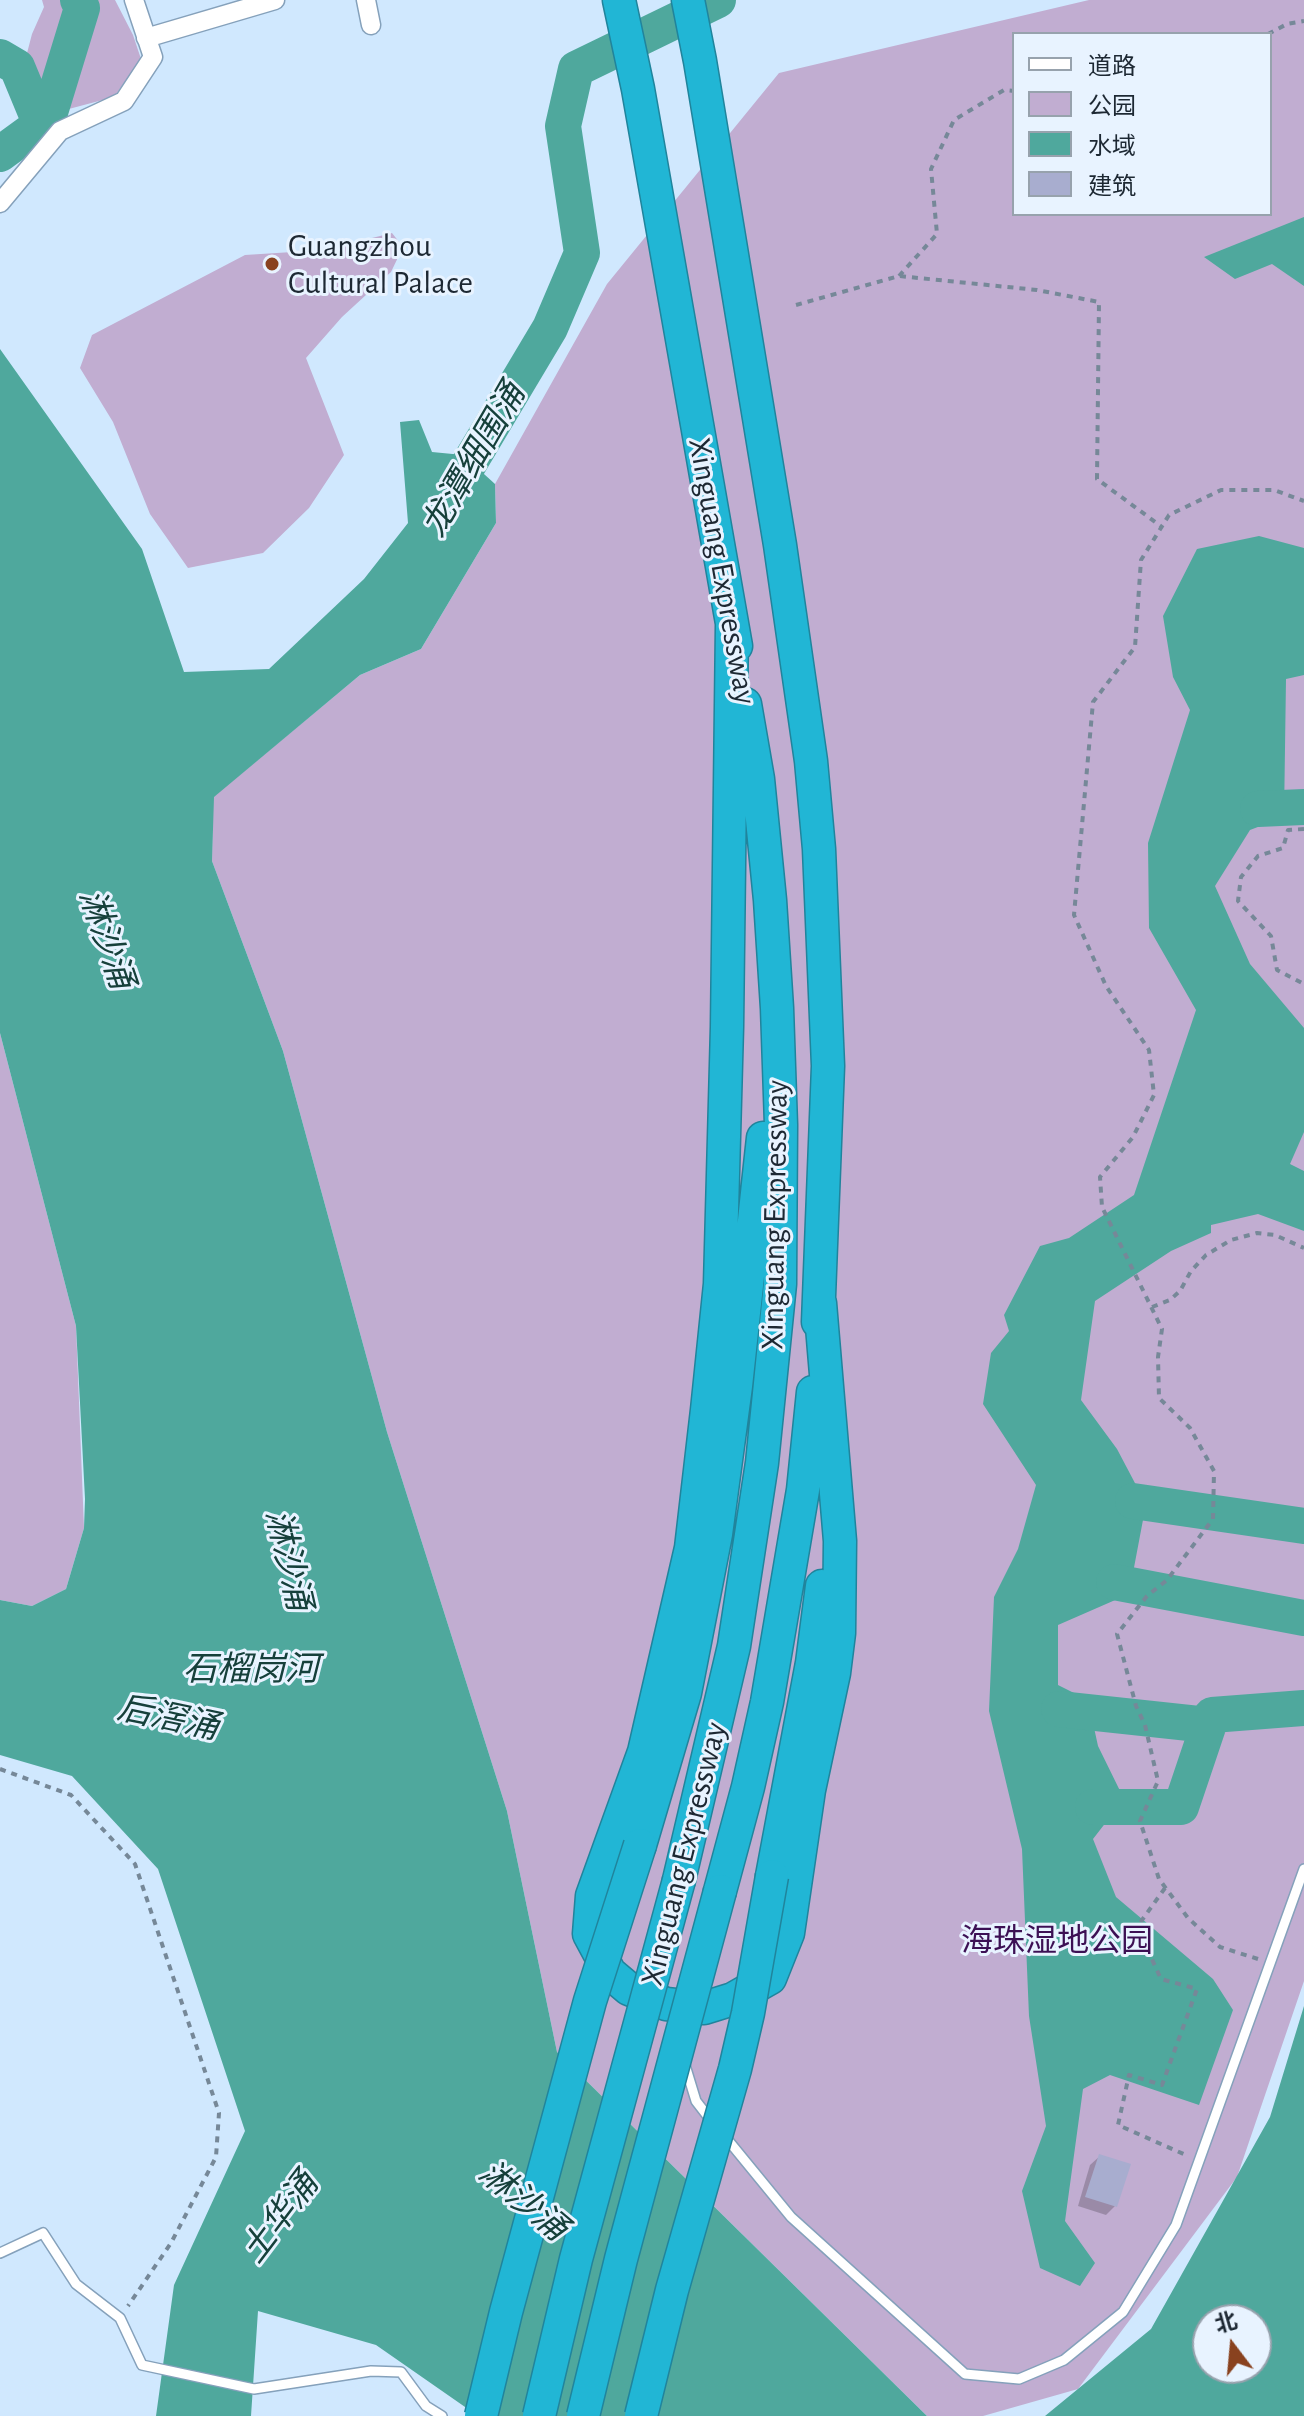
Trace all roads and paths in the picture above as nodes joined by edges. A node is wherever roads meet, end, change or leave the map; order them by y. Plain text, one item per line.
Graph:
1 (134, 0) edge
2 (275, 0) edge
3 (366, 0) edge
4 (688, 0) edge
5 (622, 12) edge
6 (1304, 21) edge
7 (371, 25) dead end
8 (1272, 32) edge
9 (146, 38) junction
10 (1012, 91) edge
11 (0, 203) edge
12 (899, 276) junction
13 (796, 305) dead end
14 (1304, 501) edge
15 (1162, 527) junction
16 (732, 625) junction
17 (1304, 829) edge
18 (1304, 984) edge
19 (777, 1008) junction
20 (1304, 1236) edge
21 (1297, 1243) junction
22 (1304, 1248) edge
23 (820, 1303) junction
24 (1152, 1307) junction
25 (0, 1769) edge
26 (1304, 1869) edge
27 (1165, 1888) junction
28 (1272, 1964) junction
29 (670, 2018) junction
30 (1199, 2161) junction
31 (0, 2253) edge
32 (120, 2318) junction
33 (442, 2416) edge
34 (481, 2416) edge
35 (539, 2416) edge
36 (583, 2416) edge
37 (641, 2416) edge

1 - 9 street
2 - 9 street
3 - 7 street
4 - 23 highway, Xinguang Expressway
5 - 16 highway, Xinguang Expressway
6 - 8 path
9 - 11 street
10 - 12 path
12 - 13 path
12 - 15 path
14 - 15 path
15 - 24 path
16 - 19 highway, Xinguang Expressway
16 - 29 highway
17 - 18 path
19 - 34 highway, bridge
19 - 35 highway, Xinguang Expressway, bridge
20 - 21 path
21 - 22 path
21 - 24 path
23 - 29 highway
23 - 36 highway, Xinguang Expressway, bridge
23 - 37 highway, bridge
24 - 27 path
25 - 32 path
26 - 28 lane
27 - 28 path
27 - 30 path
28 - 30 lane
29 - 30 lane
31 - 32 lane
32 - 33 lane

